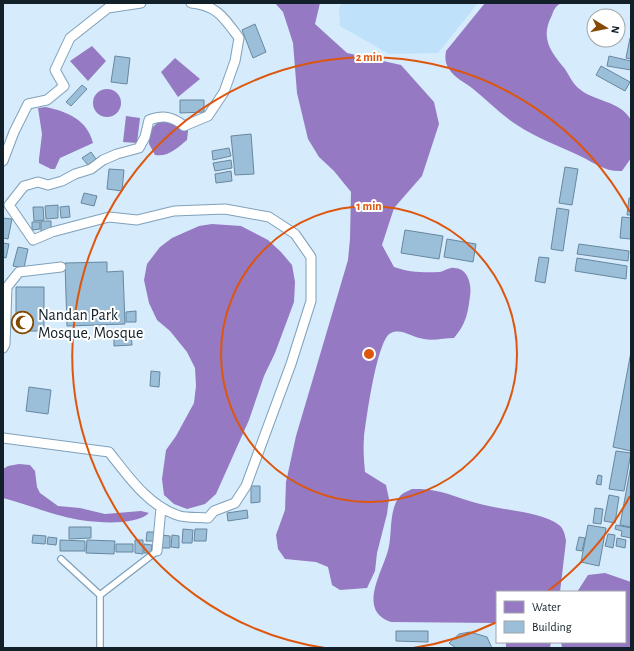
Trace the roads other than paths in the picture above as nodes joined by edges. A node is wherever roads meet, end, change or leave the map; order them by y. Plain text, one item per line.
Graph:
1 (141, 3) edge
2 (191, 3) edge
3 (3, 161) edge
4 (61, 267) dead end
5 (3, 348) edge
6 (3, 438) edge
7 (162, 508) junction
8 (157, 551) joint
9 (61, 559) dead end
10 (100, 595) junction
11 (100, 648) edge

1 - 3 street
2 - 7 street
4 - 5 street
6 - 7 street
7 - 8 street
8 - 10 lane
9 - 10 lane
10 - 11 lane

